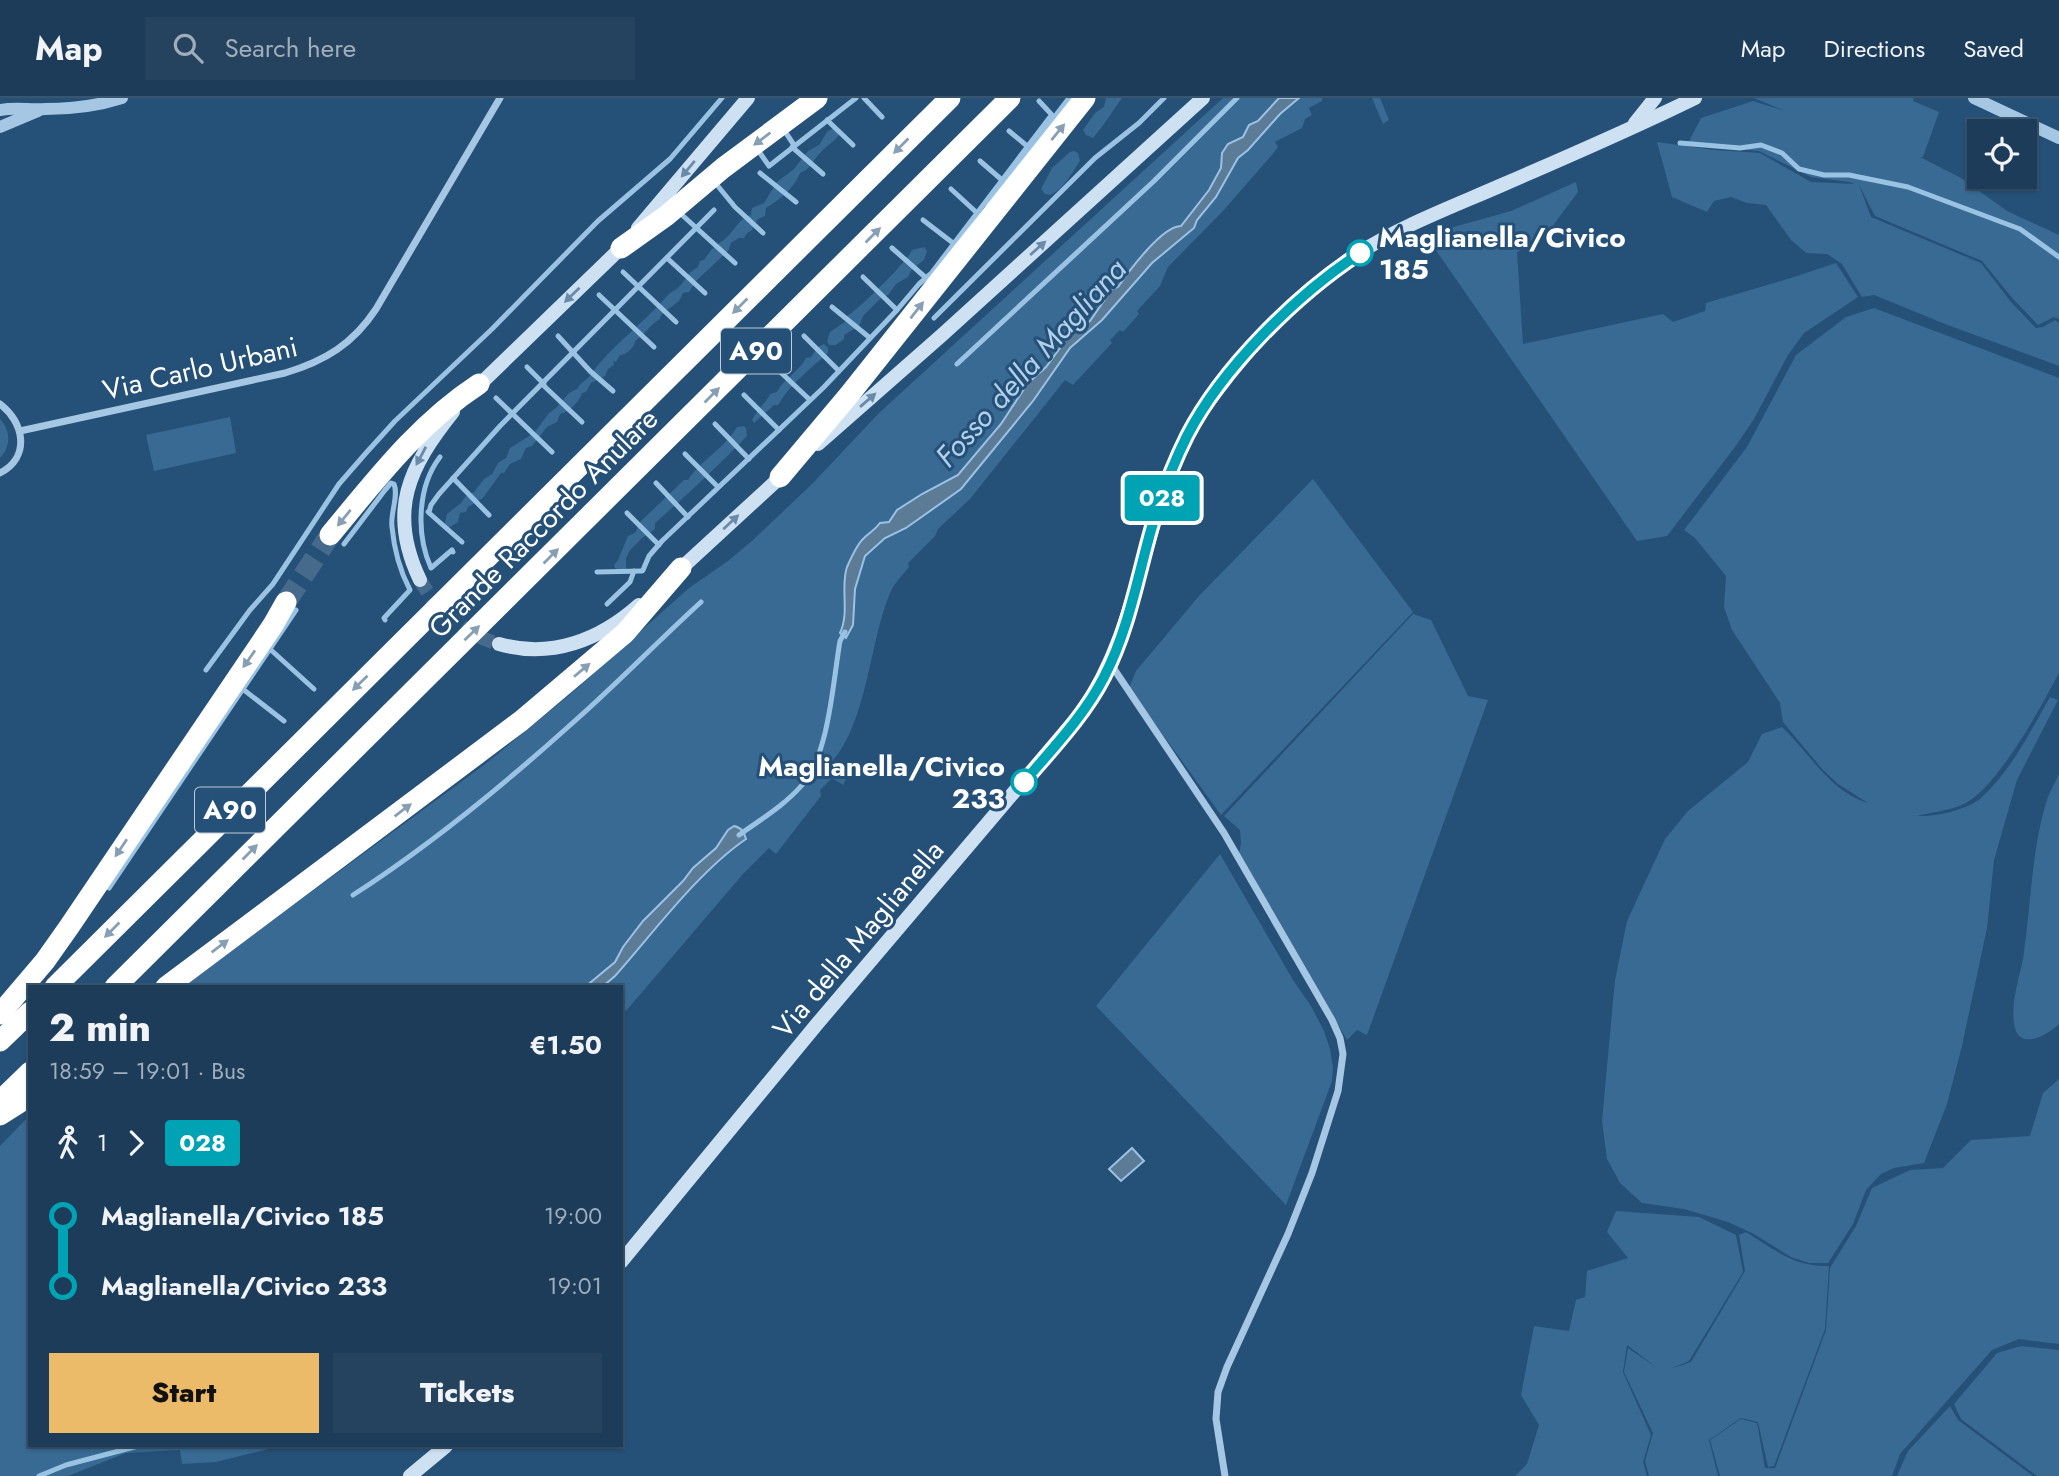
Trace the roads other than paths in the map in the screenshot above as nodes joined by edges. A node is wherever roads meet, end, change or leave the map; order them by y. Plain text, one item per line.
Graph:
1 (122, 98) edge
2 (500, 98) edge
3 (748, 98) edge
4 (817, 98) edge
5 (950, 98) edge
6 (1010, 98) edge
7 (1085, 98) edge
8 (1203, 98) edge
9 (1655, 98) edge
10 (1695, 98) edge
11 (1974, 98) edge
12 (0, 110) edge
13 (41, 110) junction
14 (0, 127) edge
15 (1629, 130) junction
16 (2059, 138) edge
17 (621, 248) junction
18 (479, 384) junction
19 (0, 404) edge
20 (20, 431) junction
21 (0, 473) edge
22 (780, 477) junction
23 (330, 535) tunnel mouth
24 (681, 568) junction
25 (421, 580) tunnel mouth
26 (286, 602) tunnel mouth
27 (499, 643) tunnel mouth
28 (1110, 663) junction
29 (57, 985) edge
30 (117, 985) edge
31 (169, 985) edge
32 (0, 1014) edge
33 (28, 1014) edge
34 (0, 1041) edge
35 (28, 1074) edge
36 (28, 1097) edge
37 (0, 1101) edge
38 (0, 1115) edge
39 (623, 1260) edge
40 (445, 1447) edge
41 (410, 1476) edge
42 (1225, 1476) edge

1 - 13 street
2 - 20 street, Via Carlo Urbani
3 -> 17 main road
4 -> 17 highway
5 -> 29 highway, Grande Raccordo Anulare / A90
30 -> 6 highway, Grande Raccordo Anulare / A90
22 -> 7 highway
22 -> 8 main road
9 - 15 main road
10 - 15 main road, Via della Maglianella
11 - 16 street
12 - 13 street
13 - 14 street
15 - 28 main road, Via della Maglianella
17 -> 18 main road
18 -> 23 highway
18 -> 25 main road
19 - 20 street
20 - 21 street
24 -> 22 main road
24 - 27 main road
31 -> 24 highway
26 -> 32 highway
28 - 39 main road, Via della Maglianella
28 - 42 street
33 - 34 highway
35 - 37 highway
36 - 38 highway
40 - 41 main road

